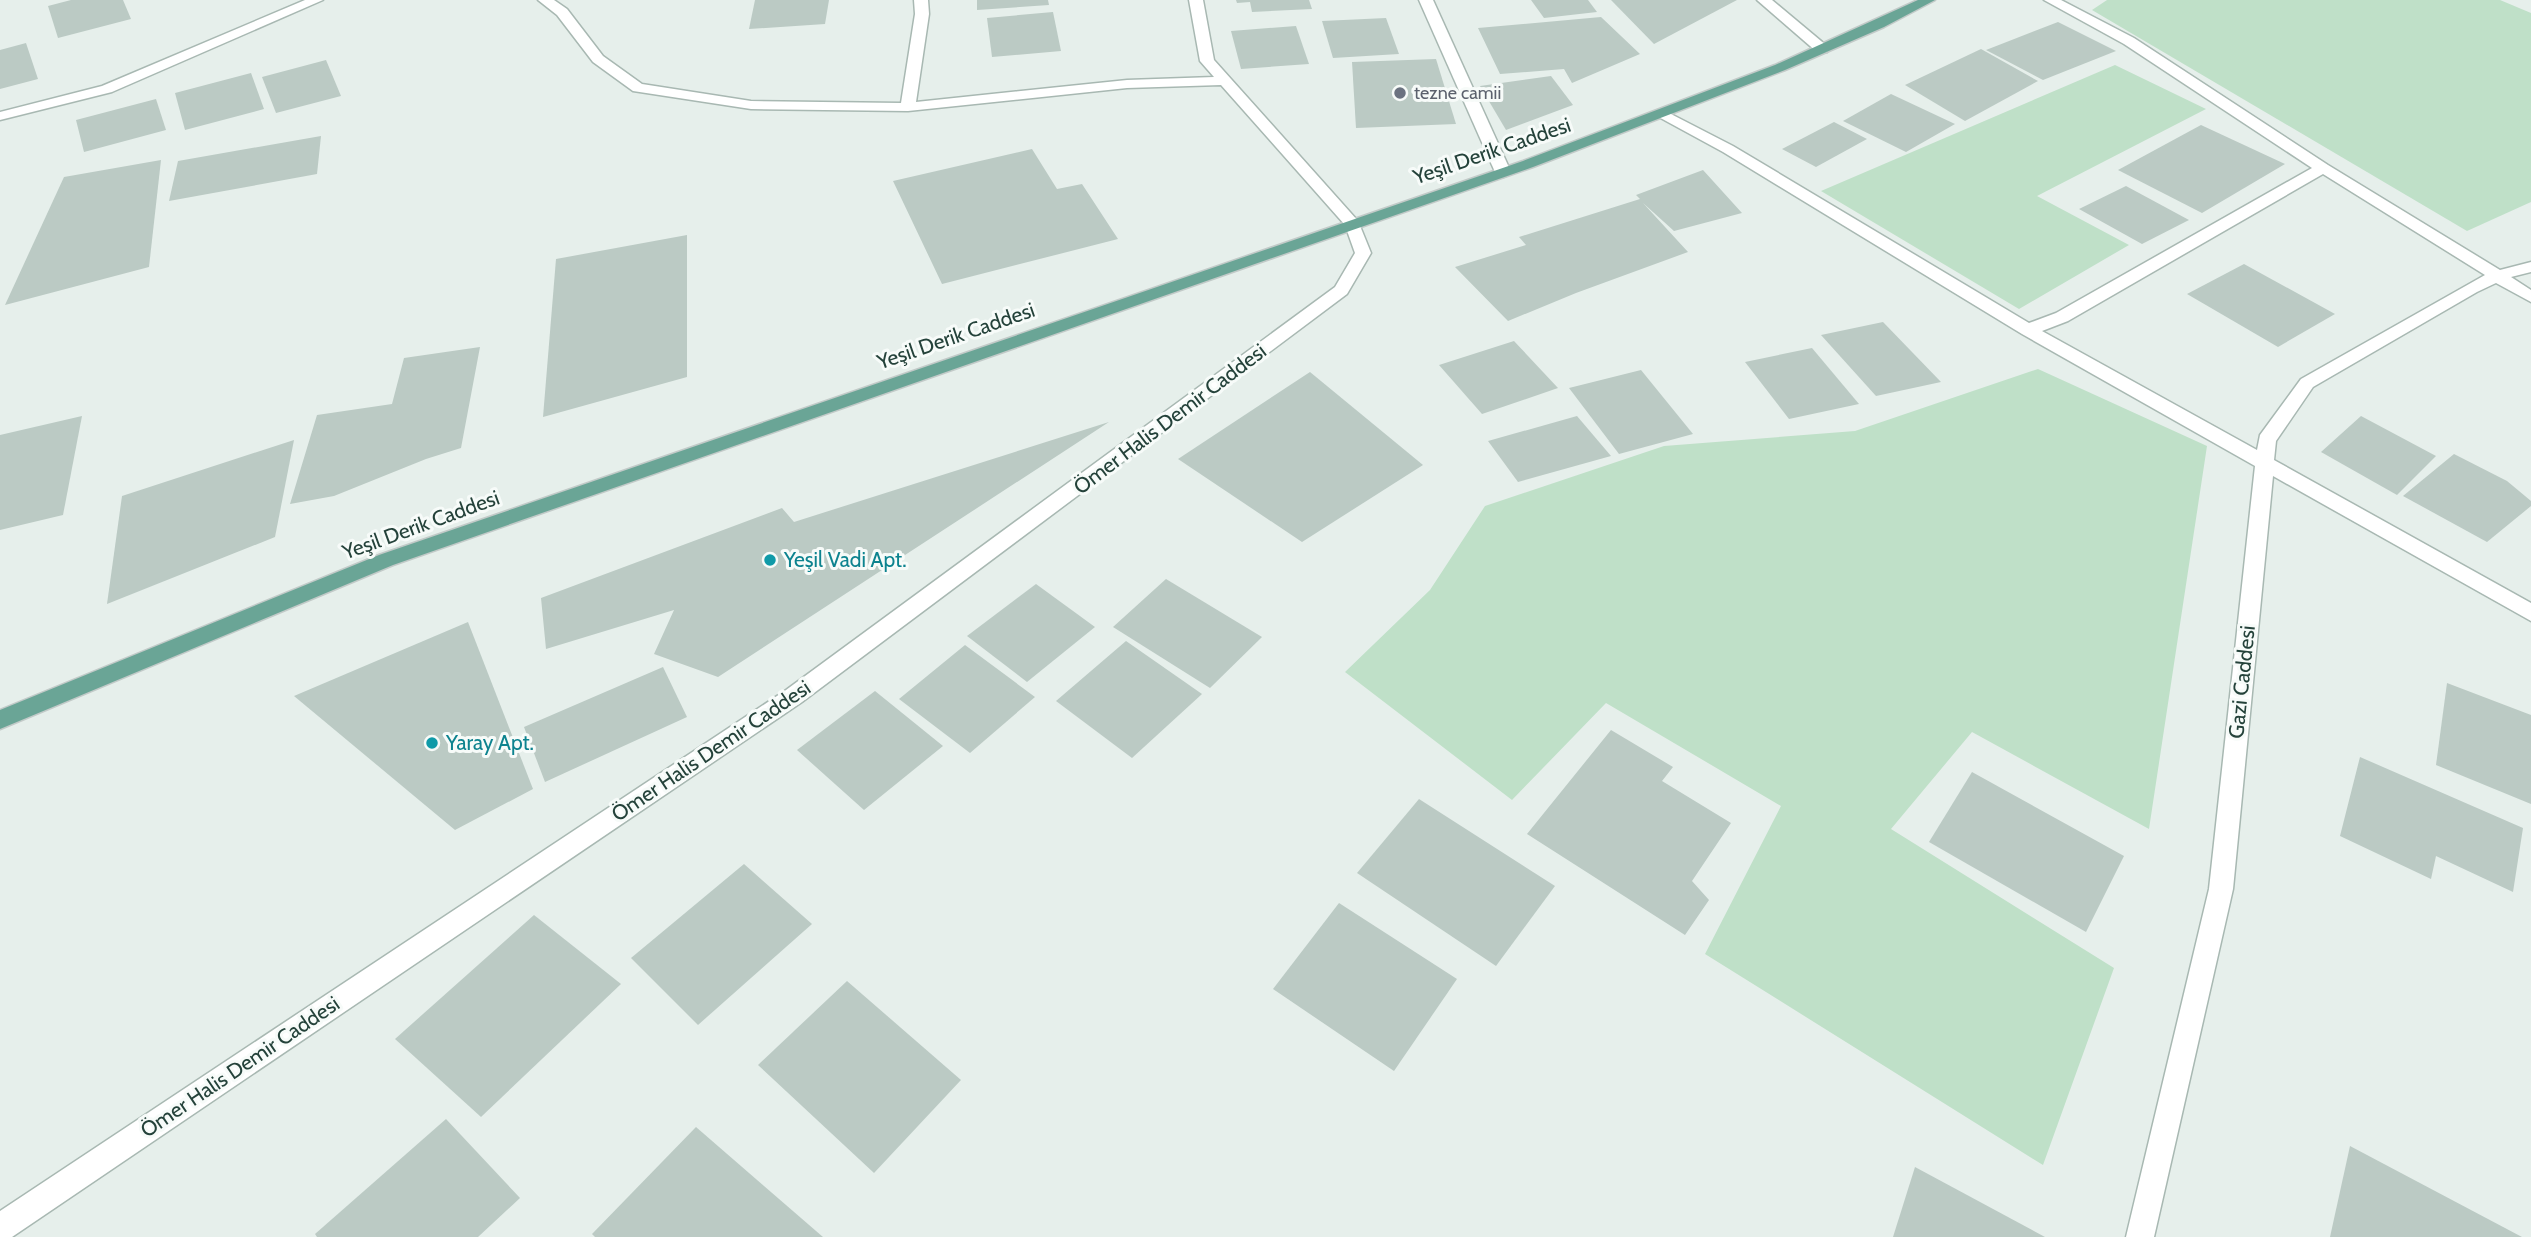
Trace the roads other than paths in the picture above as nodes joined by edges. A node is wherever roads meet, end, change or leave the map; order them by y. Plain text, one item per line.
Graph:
1 (316, 0) edge
2 (545, 0) edge
3 (921, 0) edge
4 (1196, 0) edge
5 (1426, 0) edge
6 (1764, 0) edge
7 (1928, 0) edge
8 (2051, 0) edge
9 (1822, 49) junction
10 (1224, 81) junction
11 (908, 107) junction
12 (1662, 115) junction
13 (0, 116) edge
14 (2323, 168) junction
15 (1503, 172) junction
16 (1352, 224) junction
17 (2531, 267) edge
18 (2497, 276) junction
19 (2531, 297) edge
20 (2028, 330) junction
21 (2265, 463) junction
22 (2531, 613) edge
23 (0, 720) edge
24 (0, 1227) edge
25 (2140, 1237) edge

1 - 13 street
2 - 11 street
3 - 11 street
4 - 10 street
5 - 15 street
6 - 9 street
7 - 9 main road, Yeşil Derik Caddesi
8 - 14 street
9 - 12 main road, Yeşil Derik Caddesi
10 - 11 street
10 - 16 street
12 - 15 main road, Yeşil Derik Caddesi
12 - 20 street
14 - 18 street
14 - 20 street
15 - 16 main road, Yeşil Derik Caddesi
16 - 23 main road, Yeşil Derik Caddesi
16 - 24 street, Ömer Halis Demir Caddesi
17 - 18 street, Gazi Caddesi
18 - 19 street
18 - 21 street, Gazi Caddesi
20 - 21 street
21 - 22 street
21 - 25 street, Gazi Caddesi

